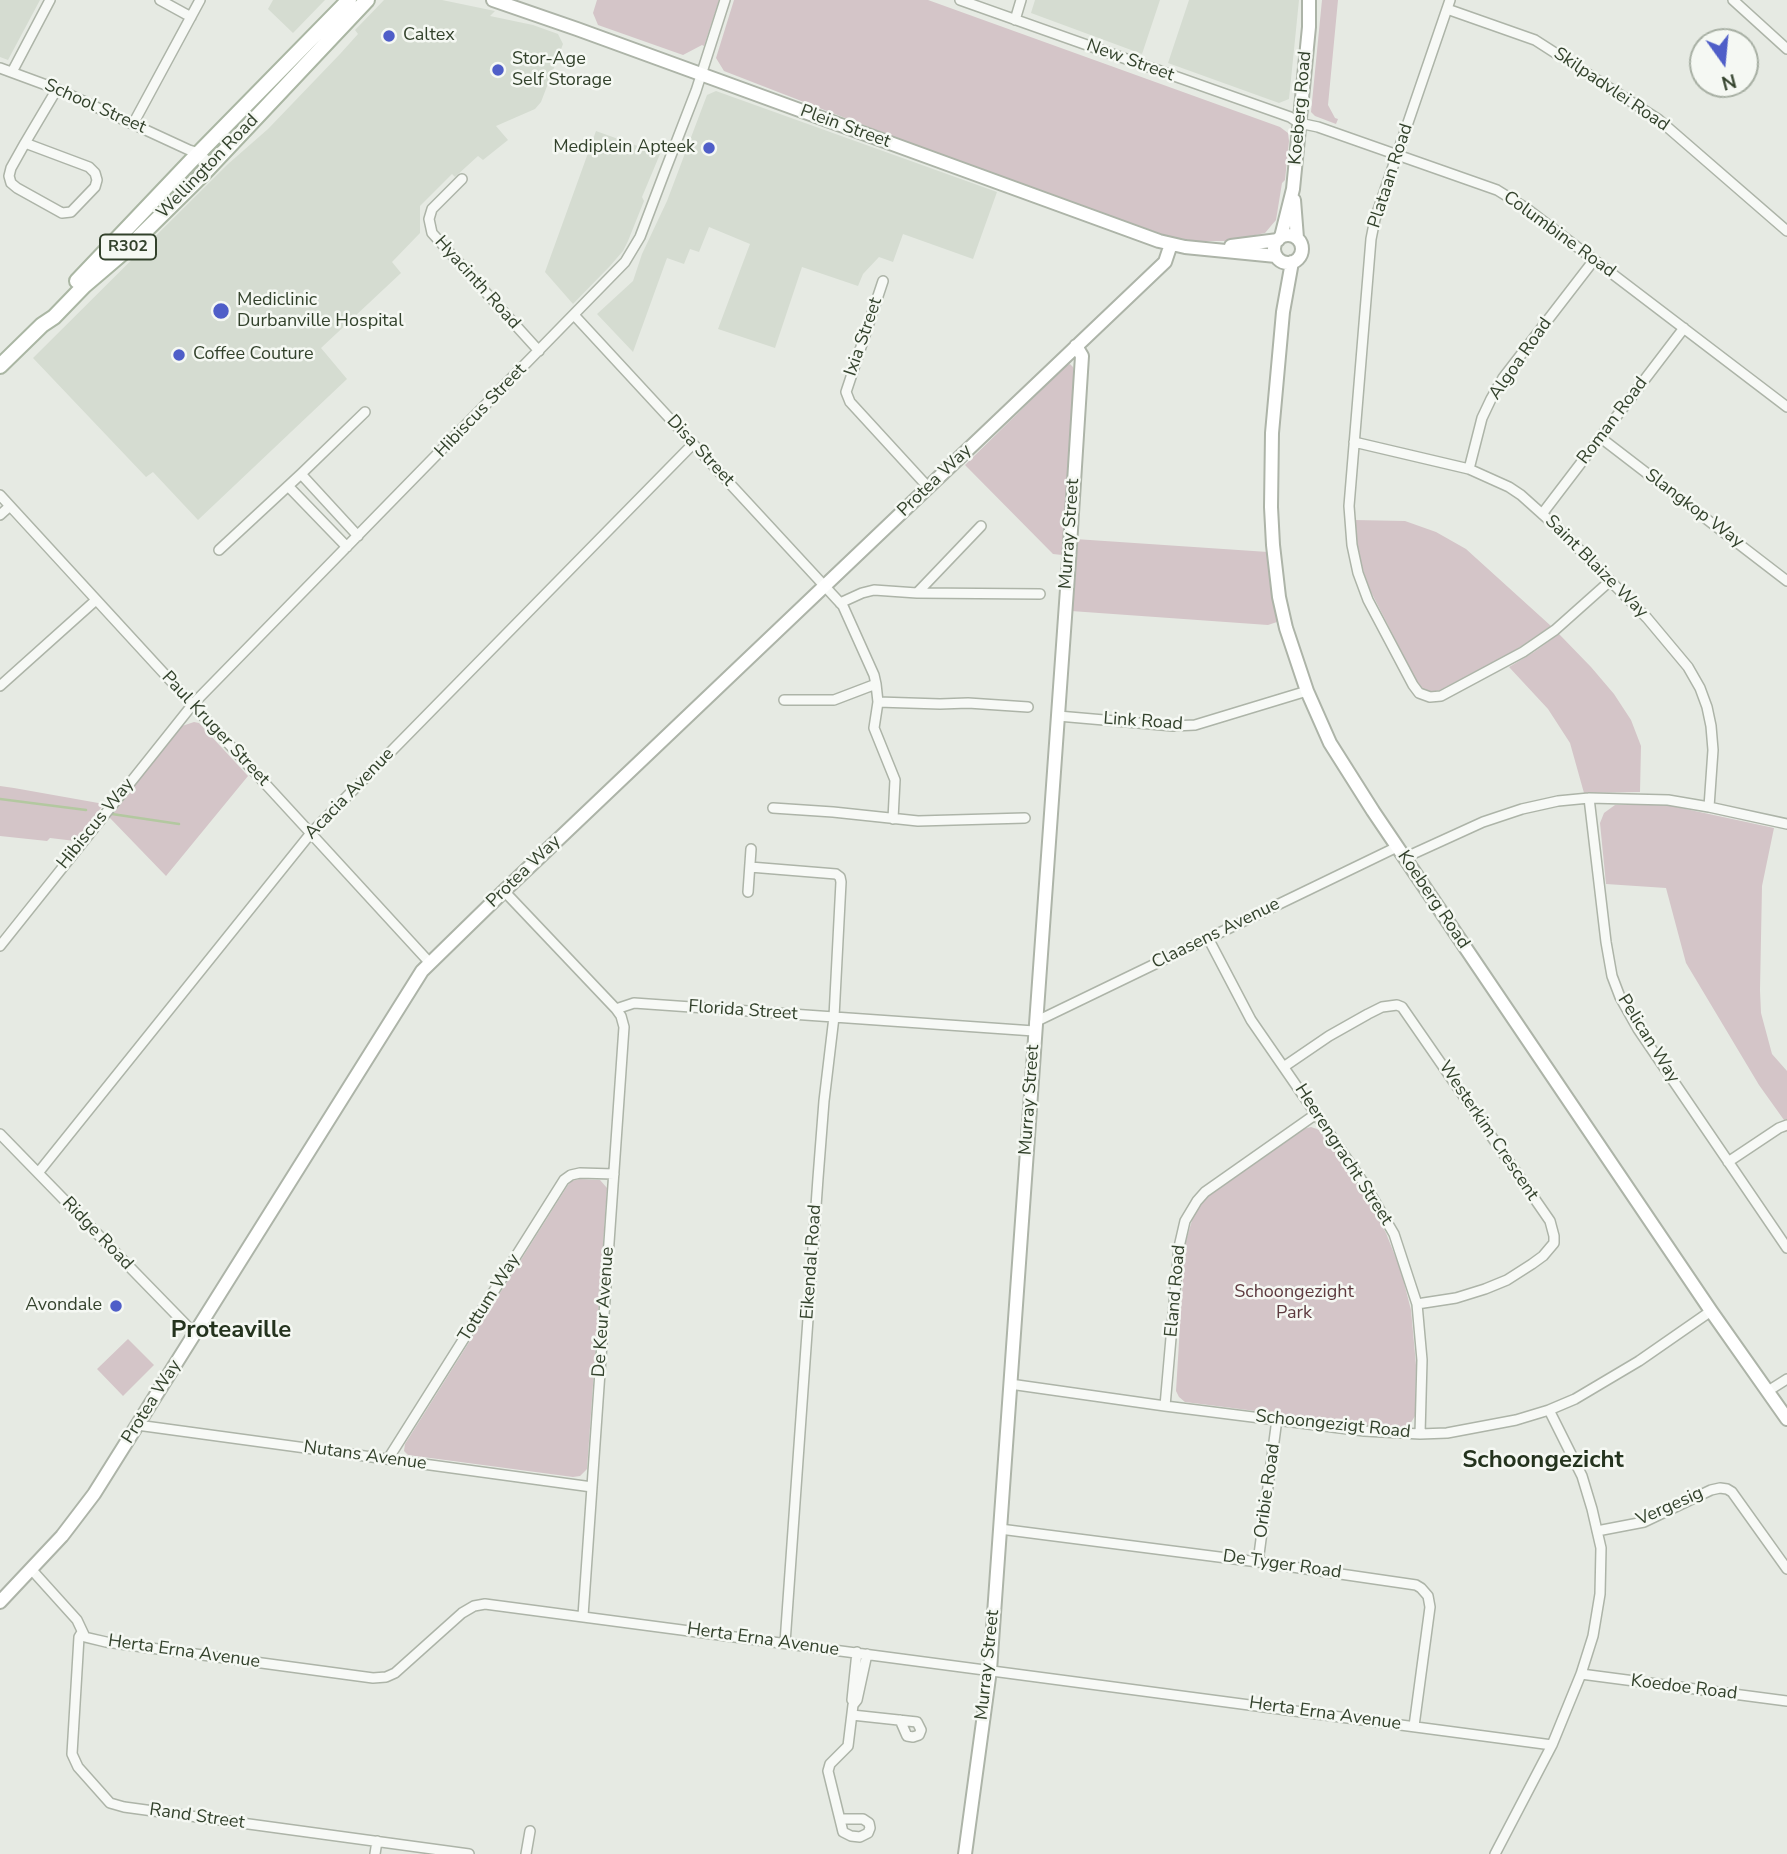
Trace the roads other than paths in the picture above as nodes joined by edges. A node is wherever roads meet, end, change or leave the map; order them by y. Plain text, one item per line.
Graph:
1 (50, 0) edge
2 (160, 0) edge
3 (200, 0) edge
4 (367, 0) edge
5 (493, 0) edge
6 (725, 0) edge
7 (960, 0) edge
8 (1021, 0) edge
9 (1312, 0) edge
10 (1733, 0) edge
11 (348, 1) edge
12 (1448, 5) edge
13 (191, 17) junction
14 (1015, 20) junction
15 (1787, 49) edge
16 (0, 68) edge
17 (12, 72) junction
18 (701, 75) junction
19 (57, 89) junction
20 (1299, 123) junction
21 (133, 124) junction
22 (25, 143) junction
23 (1398, 154) junction
24 (193, 155) junction
25 (207, 169) junction
26 (462, 179) dead end
27 (1293, 189) junction
28 (1787, 231) edge
29 (1280, 238) junction
30 (1297, 238) junction
31 (1171, 244) junction
32 (1199, 249) junction
33 (1282, 259) junction
34 (1594, 260) junction
35 (884, 281) dead end
36 (575, 315) junction
37 (42, 324) junction
38 (1684, 328) junction
39 (1076, 346) junction
40 (539, 351) junction
41 (0, 366) edge
42 (1787, 407) edge
43 (365, 412) dead end
44 (1601, 438) junction
45 (1354, 442) junction
46 (693, 444) junction
47 (1469, 469) junction
48 (301, 474) junction
49 (288, 486) junction
50 (928, 488) junction
51 (0, 495) edge
52 (10, 506) junction
53 (1542, 514) junction
54 (0, 515) edge
55 (981, 526) dead end
56 (358, 536) junction
57 (347, 547) junction
58 (219, 550) dead end
59 (1787, 580) edge
60 (1610, 581) junction
61 (825, 586) junction
62 (917, 593) junction
63 (1040, 594) dead end
64 (96, 600) junction
65 (840, 603) junction
66 (876, 684) junction
67 (0, 686) edge
68 (1307, 691) junction
69 (784, 700) dead end
70 (878, 702) junction
71 (193, 704) junction
72 (1028, 707) dead end
73 (1058, 716) junction
74 (1589, 798) junction
75 (1709, 807) junction
76 (773, 808) dead end
77 (1025, 818) dead end
78 (893, 819) junction
79 (1787, 824) edge
80 (311, 833) junction
81 (751, 849) dead end
82 (1401, 852) junction
83 (750, 867) junction
84 (503, 891) junction
85 (748, 892) dead end
86 (1208, 937) junction
87 (0, 946) edge
88 (430, 963) junction
89 (617, 1009) junction
90 (834, 1017) junction
91 (1035, 1026) junction
92 (1284, 1066) junction
93 (1315, 1114) junction
94 (1787, 1125) edge
95 (0, 1134) edge
96 (1728, 1161) junction
97 (38, 1173) junction
98 (614, 1174) junction
99 (1787, 1248) edge
100 (1417, 1304) junction
101 (1711, 1311) junction
102 (194, 1333) junction
103 (1787, 1379) edge
104 (1010, 1384) junction
105 (1768, 1391) junction
106 (1165, 1406) junction
107 (1549, 1410) junction
108 (1277, 1419) junction
109 (1787, 1419) edge
110 (137, 1425) junction
111 (1420, 1434) junction
112 (388, 1459) junction
113 (592, 1487) junction
114 (1000, 1529) junction
115 (1597, 1531) junction
116 (1258, 1562) junction
117 (32, 1569) junction
118 (1787, 1569) edge
119 (0, 1602) edge
120 (583, 1616) junction
121 (82, 1632) junction
122 (785, 1643) junction
123 (862, 1653) junction
124 (990, 1670) junction
125 (1581, 1674) junction
126 (1787, 1701) edge
127 (853, 1710) junction
128 (900, 1720) dead end
129 (1414, 1726) junction
130 (1552, 1745) junction
131 (841, 1819) dead end
132 (530, 1831) dead end
133 (377, 1841) junction
134 (375, 1854) edge
135 (469, 1854) edge
136 (526, 1854) edge
137 (965, 1854) edge
138 (1495, 1854) edge

1 - 17 street
2 - 13 street
3 - 13 street
4 - 25 main road, Wellington Road / R302
5 - 18 street, Plein Street
6 - 18 street, Hibiscus Street
7 - 14 street, New Street
8 - 14 street
9 - 20 street, Koeberg Road
10 - 15 street
11 - 24 main road, Wellington Road / R302
12 - 23 street, Plataan Road
12 - 28 street, Skilpadvlei Road
13 - 21 street
14 - 20 street, New Street
16 - 17 street, School Street
17 - 19 street, School Street
18 - 31 street, Plein Street
18 - 36 street, Hibiscus Street
19 - 21 street, School Street
19 - 22 street
20 - 23 street, Columbine Road
20 - 27 street, Koeberg Road
21 - 24 street, School Street
22 - 22 street
23 - 34 street, Columbine Road
23 - 45 street, Plataan Road
24 - 25 street, School Street
24 - 37 main road, Wellington Road / R302
25 - 37 main road, Wellington Road / R302
26 - 40 street, Hyacinth Road
27 - 29 street, Koeberg Road
27 - 30 street, Koeberg Road
29 - 30 street
29 - 32 street, Plein Street
29 - 33 street
30 - 33 street
31 - 32 street, Plein Street
31 - 39 street, Protea Way
32 - 33 street, Plein Street
33 - 68 street, Koeberg Road
34 - 38 street, Columbine Road
34 - 47 street, Algoa Road
35 - 50 street, Ixia Street
36 - 40 street, Hibiscus Street
36 - 46 street, Disa Street
37 - 41 main road, Wellington Road / R302
38 - 42 street, Columbine Road
38 - 44 street, Roman Road
39 - 50 street, Protea Way
39 - 73 street, Murray Street
40 - 56 street, Hibiscus Street
43 - 48 street
44 - 53 street, Roman Road
44 - 59 street, Slangkop Way
45 - 47 street, Saint Blaize Way
45 - 60 street, Plataan Road
46 - 61 street, Disa Street
46 - 80 street, Acacia Avenue
47 - 53 street, Saint Blaize Way
48 - 49 street
48 - 56 street
49 - 57 street
49 - 58 street
50 - 61 street, Protea Way
51 - 52 street, Paul Kruger Street
52 - 54 street
52 - 64 street, Paul Kruger Street
53 - 60 street, Saint Blaize Way
55 - 62 street
56 - 57 street, Hibiscus Street
57 - 71 street, Hibiscus Street
60 - 75 street, Saint Blaize Way
61 - 65 street, Disa Street
61 - 84 street, Protea Way
62 - 63 street
62 - 65 street
64 - 67 street
64 - 71 street, Paul Kruger Street
65 - 66 street, Disa Street
66 - 69 street
66 - 70 street, Disa Street
68 - 73 street, Link Road
68 - 82 street, Koeberg Road
70 - 72 street
70 - 78 street, Disa Street
71 - 80 street, Paul Kruger Street
71 - 87 street, Hibiscus Way
73 - 91 street, Murray Street
74 - 75 street, Claasens Avenue
74 - 82 street, Claasens Avenue
74 - 96 street, Pelican Way
75 - 79 street, Claasens Avenue
76 - 78 street
77 - 78 street
80 - 88 street, Paul Kruger Street
80 - 97 street, Acacia Avenue
81 - 83 street
82 - 86 street, Claasens Avenue
82 - 101 street, Koeberg Road
83 - 85 street
83 - 90 street, Eikendal Road
84 - 88 street, Protea Way
84 - 89 street
86 - 91 street, Claasens Avenue
86 - 92 street, Heerengracht Street
88 - 102 street, Protea Way
89 - 90 street, Florida Street
89 - 98 street, De Keur Avenue
90 - 91 street, Florida Street
90 - 122 street, Eikendal Road
91 - 104 street, Murray Street
92 - 93 street, Heerengracht Street
92 - 100 street, Westerkim Crescent
93 - 100 street, Heerengracht Street
93 - 106 street, Eland Road
94 - 96 street
95 - 97 street, Ridge Road
96 - 99 street, Pelican Way
97 - 102 street, Ridge Road
98 - 112 street, Tottum Way
98 - 113 street, De Keur Avenue
100 - 111 street, Heerengracht Street
101 - 105 street, Koeberg Road
101 - 107 street, Schoongezigt Road
102 - 110 street, Protea Way
103 - 105 street
104 - 106 street, Schoongezigt Road
104 - 114 street, Murray Street
105 - 109 street, Koeberg Road
106 - 108 street, Schoongezigt Road
107 - 111 street, Schoongezigt Road
107 - 115 street
108 - 111 street, Schoongezigt Road
108 - 116 street, Oribie Road
110 - 112 street, Nutans Avenue
110 - 117 street, Protea Way
112 - 113 street, Nutans Avenue
113 - 120 street, De Keur Avenue
114 - 116 street, De Tyger Road
114 - 124 street, Murray Street
115 - 118 street, Vergesig
115 - 125 street
116 - 129 street, De Tyger Road
117 - 119 street, Protea Way
117 - 121 street
120 - 121 street, Herta Erna Avenue
120 - 122 street, Herta Erna Avenue
121 - 133 street, Rand Street
122 - 123 street, Herta Erna Avenue
123 - 124 street, Herta Erna Avenue
123 - 127 street
124 - 129 street, Herta Erna Avenue
124 - 137 street, Murray Street
125 - 126 street, Koedoe Road
125 - 130 street
127 - 128 street
127 - 131 street
129 - 130 street, Herta Erna Avenue
130 - 138 street
132 - 136 street
133 - 134 street
133 - 135 street, Rand Street

